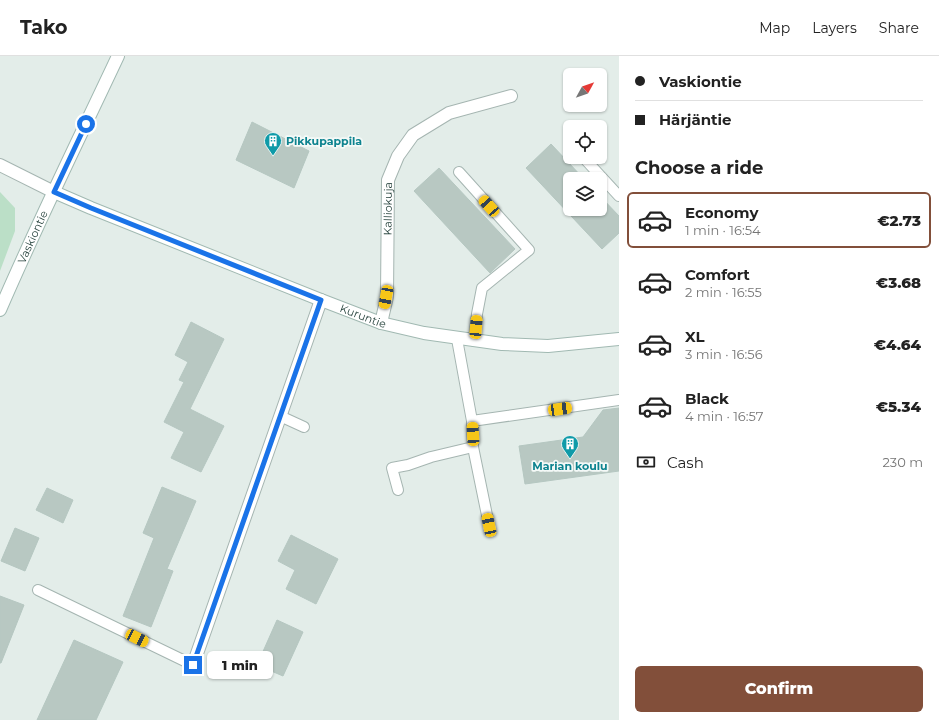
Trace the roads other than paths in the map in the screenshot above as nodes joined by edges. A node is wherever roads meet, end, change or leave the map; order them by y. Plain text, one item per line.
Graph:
1 (118, 56) edge
2 (511, 96) dead end
3 (589, 164) edge
4 (0, 165) edge
5 (459, 172) dead end
6 (54, 192) junction
7 (619, 196) edge
8 (321, 300) junction
9 (0, 310) edge
10 (381, 323) junction
11 (457, 339) junction
12 (619, 339) edge
13 (474, 341) junction
14 (619, 400) edge
15 (280, 416) junction
16 (472, 422) junction
17 (304, 427) dead end
18 (473, 447) junction
19 (398, 490) dead end
20 (489, 525) dead end
21 (38, 590) dead end
22 (193, 665) joint

1 - 6 street, Vaskiontie
2 - 10 street, Kalliokuja
3 - 7 lane
4 - 6 street, Kuruntie
5 - 13 lane
6 - 8 street, Kuruntie
6 - 9 street, Vaskiontie
8 - 10 street, Kuruntie
8 - 15 street
10 - 11 street, Kuruntie
11 - 13 street, Kuruntie
11 - 16 lane
12 - 13 street, Kuruntie
14 - 16 lane
15 - 17 lane
15 - 22 street
16 - 18 lane
18 - 19 lane
18 - 20 lane
21 - 22 lane

